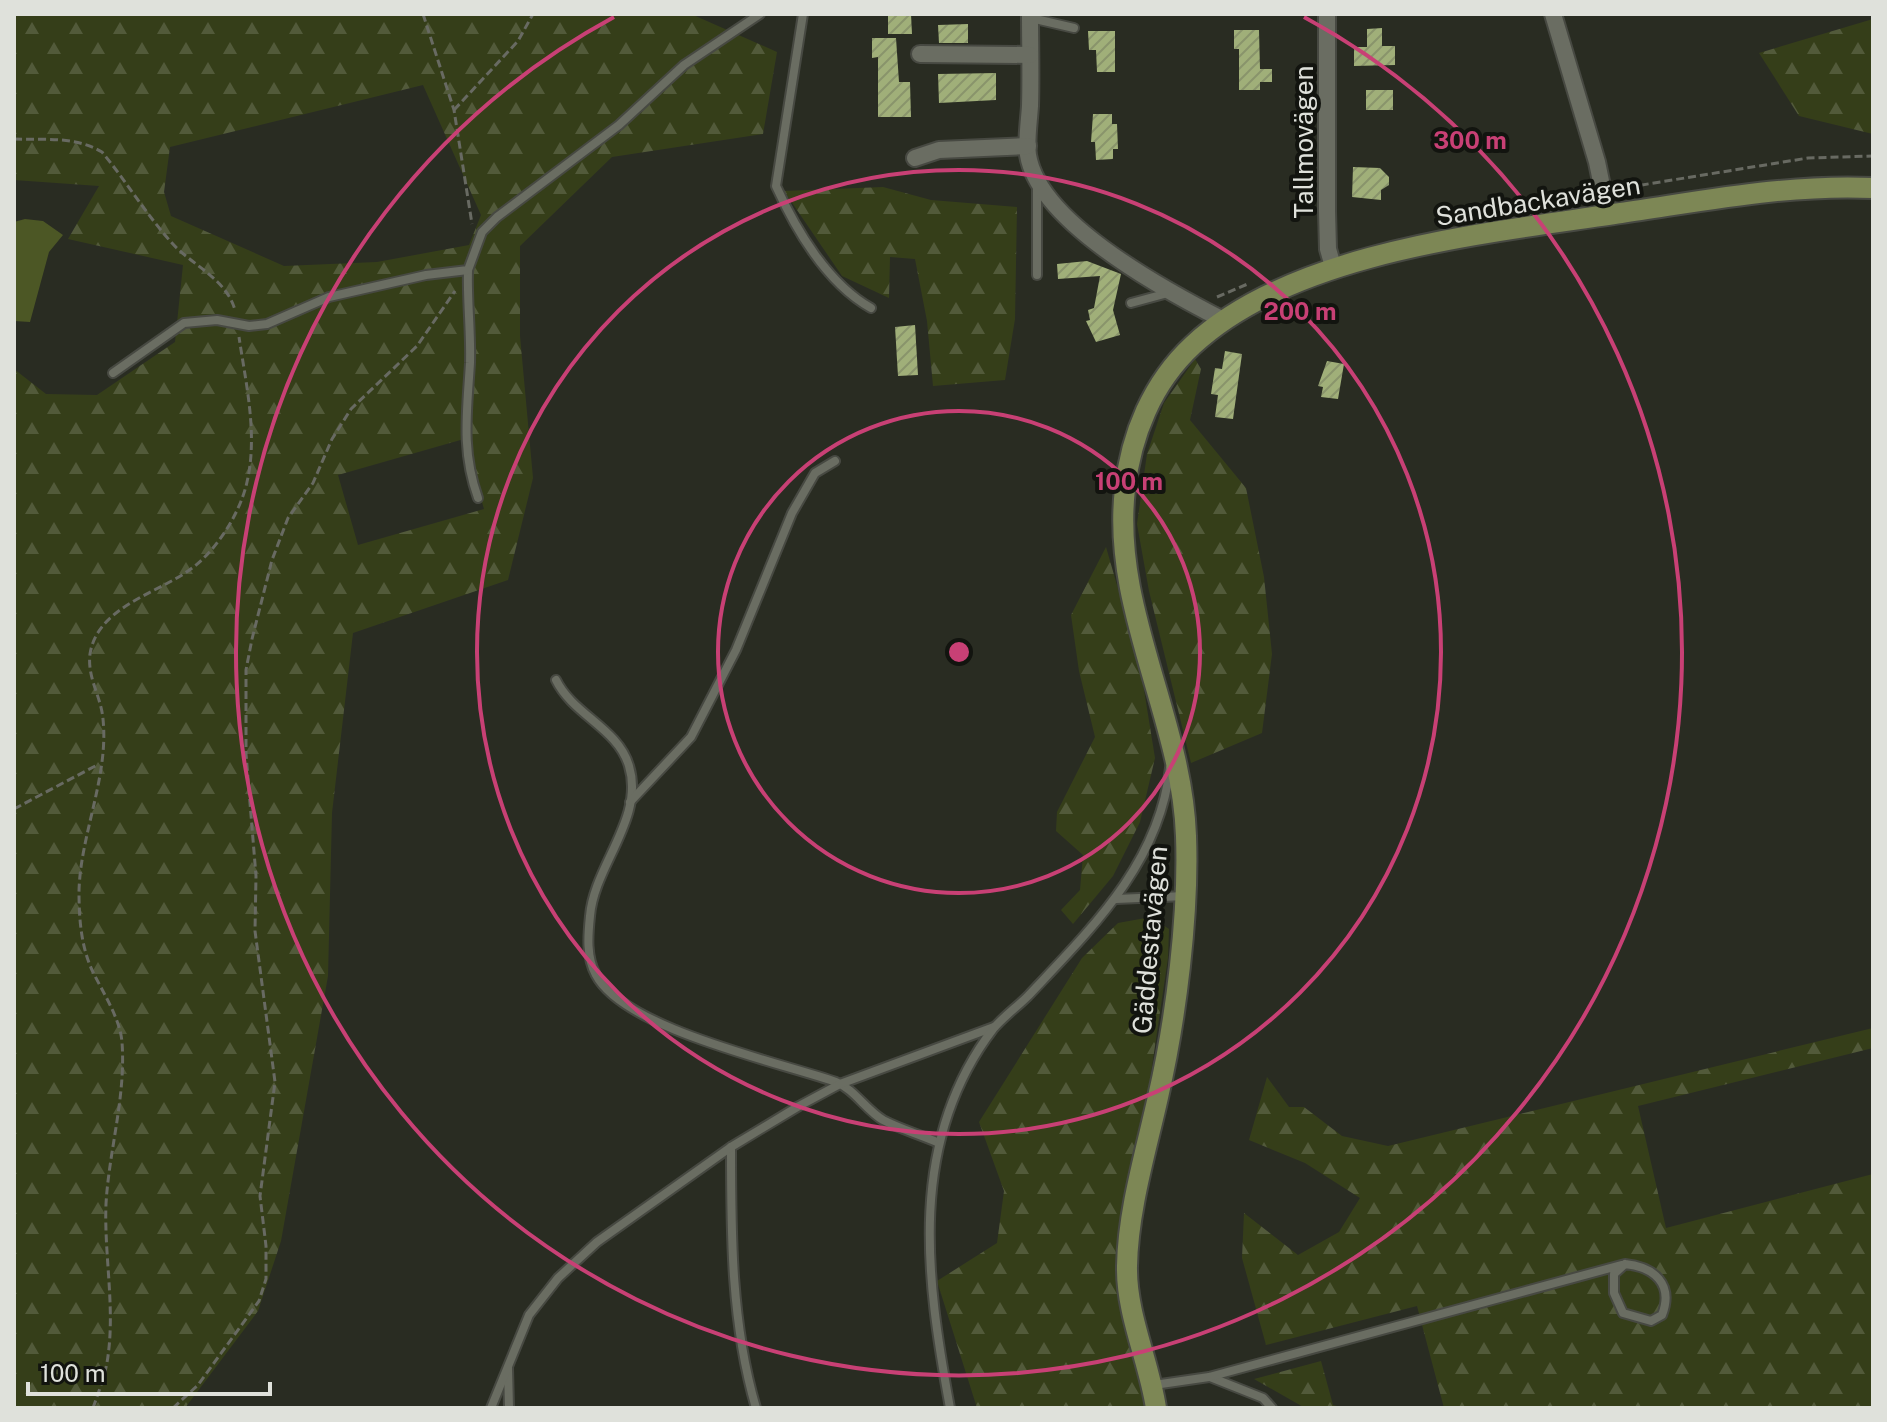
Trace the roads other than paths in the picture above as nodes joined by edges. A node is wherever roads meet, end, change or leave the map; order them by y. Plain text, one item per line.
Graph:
1 (760, 14) edge
2 (803, 14) edge
3 (1327, 14) edge
4 (1553, 14) edge
5 (1030, 16) edge
6 (1074, 28) dead end
7 (920, 54) dead end
8 (1030, 55) junction
9 (1028, 146) junction
10 (915, 158) dead end
11 (1037, 182) junction
12 (1873, 188) edge
13 (1608, 215) junction
14 (468, 270) junction
15 (1334, 270) junction
16 (1037, 275) dead end
17 (1169, 293) junction
18 (1131, 303) dead end
19 (871, 308) dead end
20 (1225, 321) junction
21 (113, 373) dead end
22 (835, 461) dead end
23 (478, 498) dead end
24 (556, 680) dead end
25 (1172, 748) junction
26 (629, 803) junction
27 (1185, 896) junction
28 (1116, 899) junction
29 (995, 1027) junction
30 (840, 1084) junction
31 (939, 1143) junction
32 (731, 1147) junction
33 (1625, 1264) junction
34 (508, 1364) junction
35 (1209, 1377) junction
36 (1153, 1385) junction
37 (491, 1408) edge
38 (509, 1408) edge
39 (756, 1408) edge
40 (950, 1408) edge
41 (1156, 1408) edge
42 (1272, 1408) edge

1 - 14 lane
2 - 19 lane
3 - 15 street, Tallmovägen
4 - 13 street
5 - 6 lane
5 - 8 street
7 - 8 street
8 - 9 street
9 - 10 street
9 - 11 street
11 - 16 lane
11 - 17 street
12 - 13 street, Sandbackavägen
13 - 15 street, Sandbackavägen
14 - 21 lane
14 - 23 lane
15 - 20 street, Sandbackavägen
17 - 18 lane
17 - 20 street
20 - 25 street, Gäddestavägen
22 - 26 lane
24 - 26 lane
25 - 27 street, Gäddestavägen
25 - 28 lane
26 - 30 lane
27 - 28 lane
27 - 36 street, Gäddestavägen
28 - 29 lane
29 - 30 lane
29 - 31 lane
30 - 31 lane
30 - 32 lane
31 - 40 lane
32 - 34 lane
32 - 39 lane
33 - 33 lane
33 - 35 lane
34 - 37 lane
34 - 38 lane
35 - 36 lane
35 - 42 lane
36 - 41 street, Gäddestavägen

